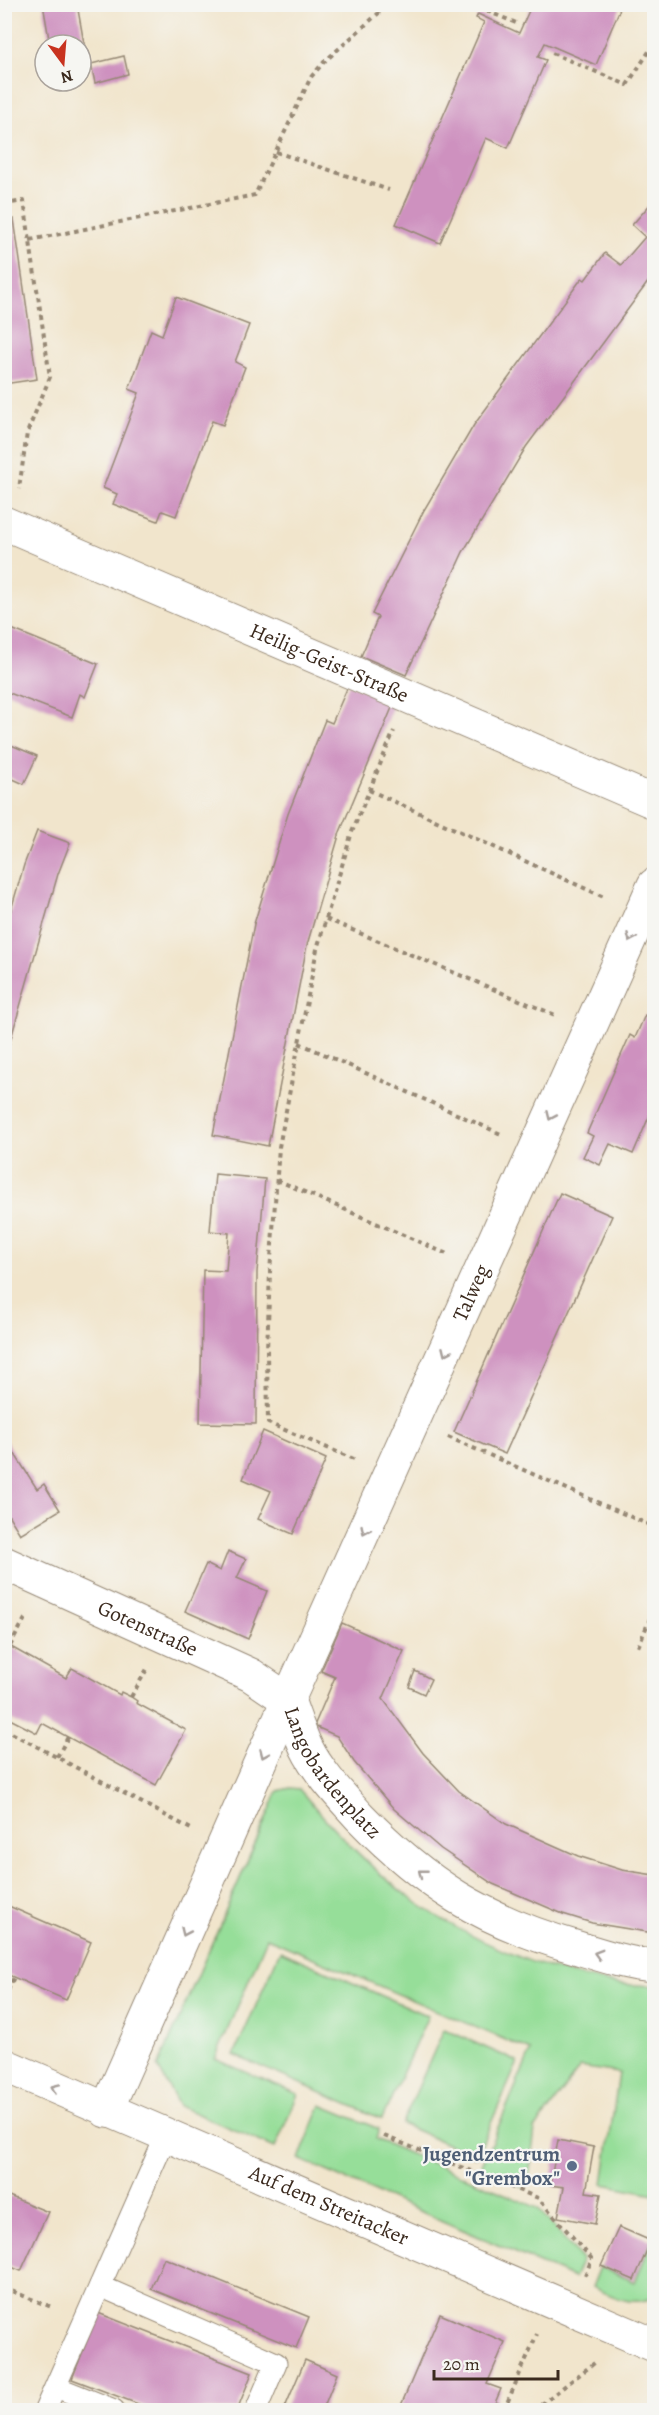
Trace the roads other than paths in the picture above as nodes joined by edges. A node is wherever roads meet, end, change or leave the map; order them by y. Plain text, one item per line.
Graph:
1 (9, 524) edge
2 (654, 802) edge
3 (648, 899) edge
4 (4, 1563) edge
5 (288, 1700) junction
6 (654, 1966) edge
7 (4, 2065) edge
8 (106, 2111) junction
9 (166, 2136) junction
10 (100, 2286) junction
11 (643, 2340) edge
12 (56, 2386) junction
13 (45, 2410) edge
14 (114, 2410) edge
15 (256, 2410) edge

1 - 2 street, Heilig-Geist-Straße
3 -> 5 street, Talweg
4 - 5 street, Gotenstraße
6 -> 5 street, Langobardenplatz
5 -> 8 street, Langobardenplatz
8 -> 7 street, Auf dem Streitacker
8 - 9 street, Auf dem Streitacker
9 - 10 lane
9 - 11 street, Auf dem Streitacker
10 - 12 lane
10 - 15 lane
12 - 13 lane
12 - 14 lane

